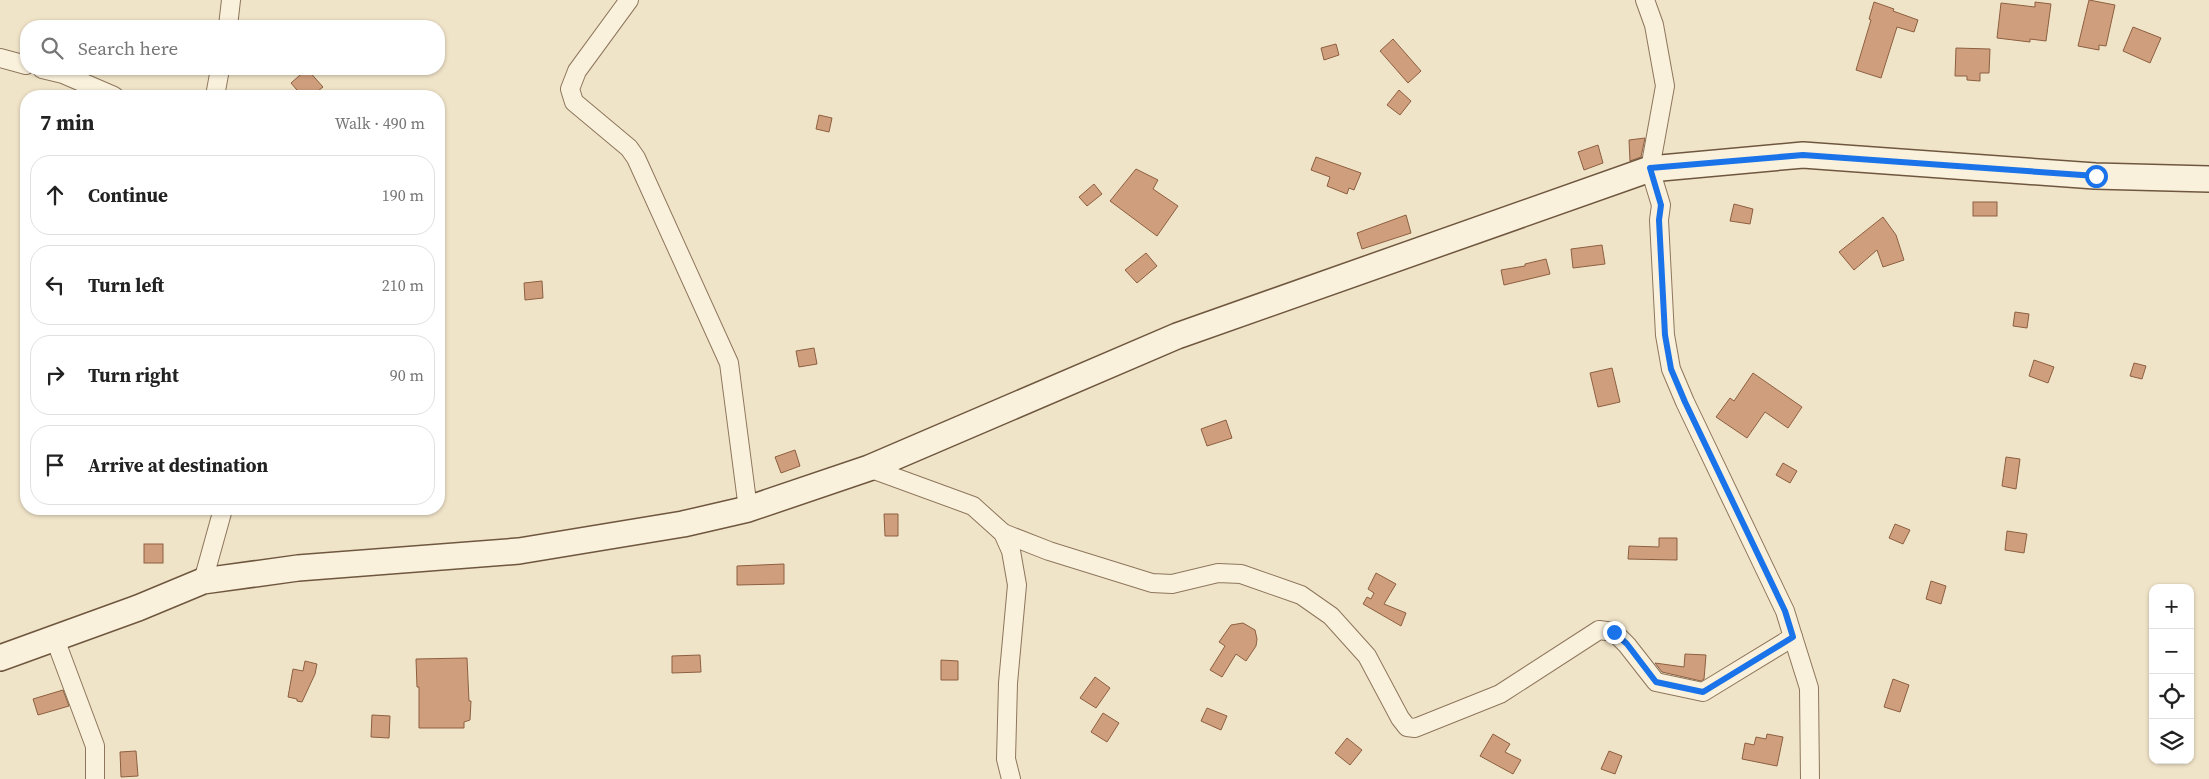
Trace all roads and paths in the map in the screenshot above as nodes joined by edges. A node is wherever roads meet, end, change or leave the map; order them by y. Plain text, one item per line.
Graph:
1 (231, 0) edge
2 (629, 0) edge
3 (1645, 0) edge
4 (229, 20) edge
5 (0, 58) edge
6 (20, 63) edge
7 (64, 75) edge
8 (219, 75) edge
9 (100, 90) edge
10 (216, 90) edge
11 (1650, 168) junction
12 (2209, 179) edge
13 (869, 468) junction
14 (748, 508) junction
15 (221, 515) edge
16 (1003, 533) junction
17 (203, 581) junction
18 (1793, 637) junction
19 (55, 639) junction
20 (0, 658) edge
21 (95, 779) edge
22 (1011, 779) edge
23 (1810, 779) edge

1 - 4 street
2 - 14 street
3 - 11 street
5 - 6 street
7 - 9 street
8 - 10 street
11 - 12 street
11 - 13 street
11 - 18 street
13 - 14 street
13 - 16 street
14 - 17 street
15 - 17 street
16 - 18 street
16 - 22 street
17 - 19 street
18 - 23 street
19 - 20 street
19 - 21 street

